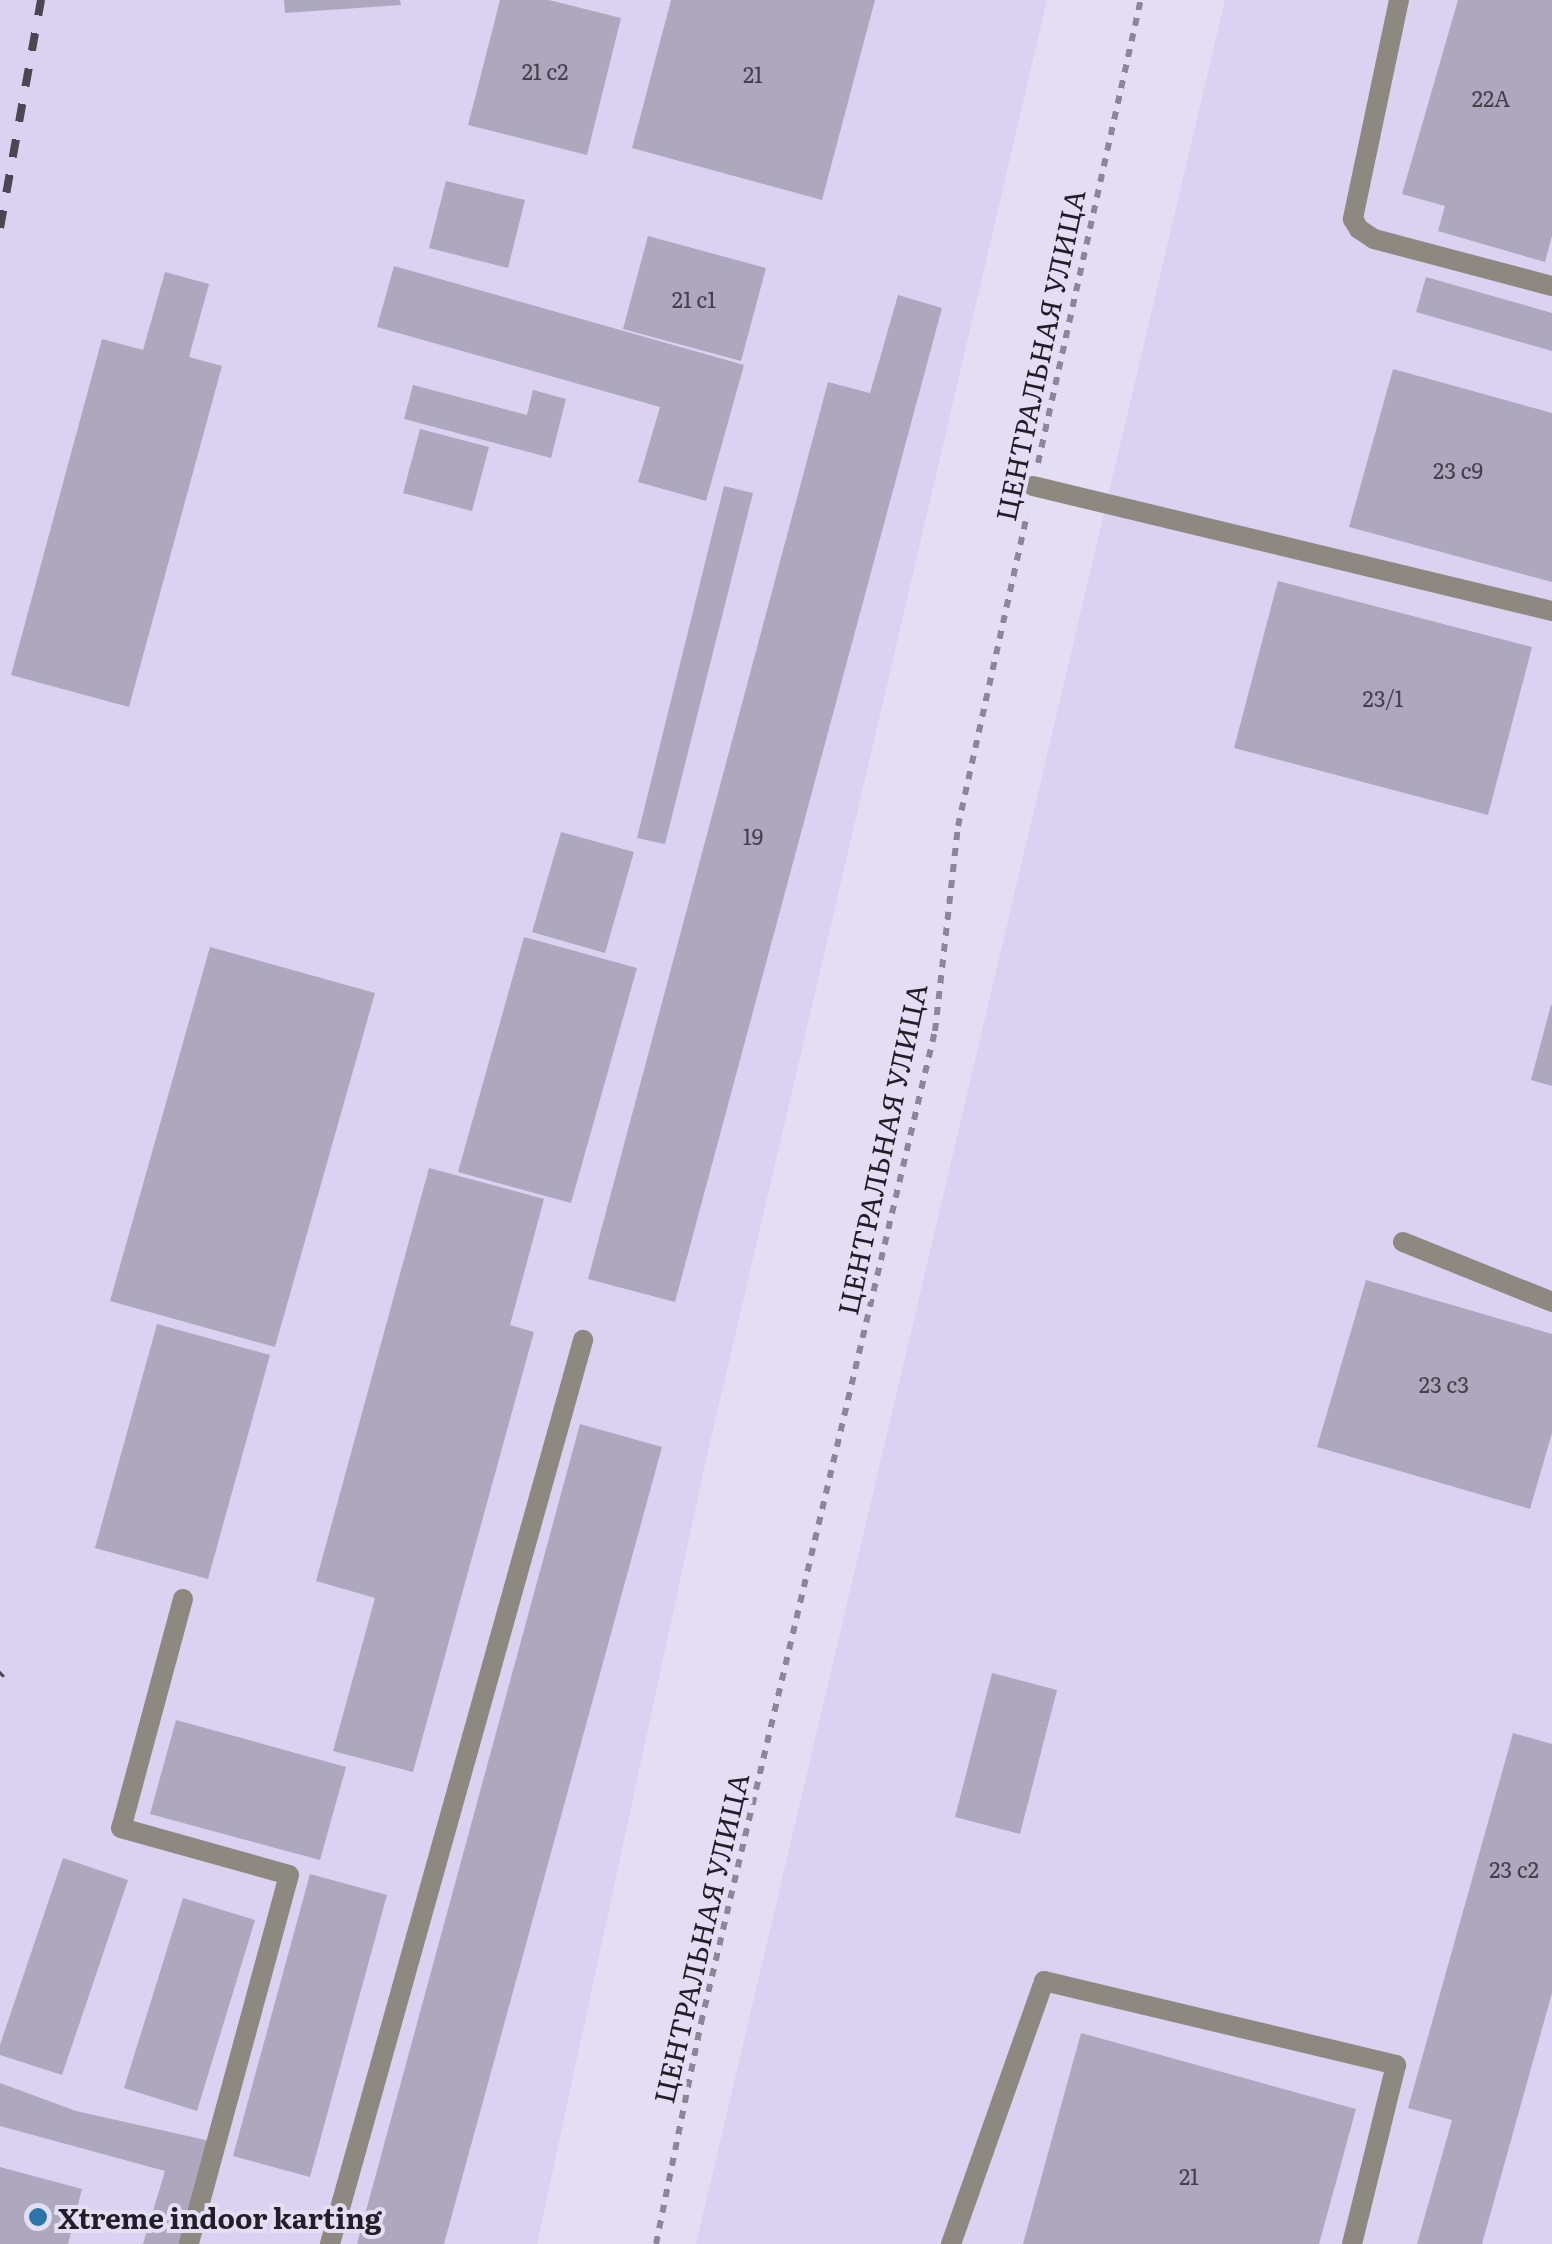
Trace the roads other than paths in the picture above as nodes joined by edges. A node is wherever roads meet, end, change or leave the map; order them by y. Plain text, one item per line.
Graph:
1 (1400, 0) edge
2 (1552, 286) edge
3 (1033, 486) road end
4 (1552, 612) edge
5 (1403, 1242) dead end
6 (1552, 1302) edge
7 (583, 1340) dead end
8 (183, 1599) dead end
9 (189, 2244) edge
10 (330, 2244) edge
11 (951, 2244) edge
12 (1352, 2244) edge

1 - 2 lane
3 - 4 lane
5 - 6 lane
7 - 10 lane
8 - 9 lane
11 - 12 lane

